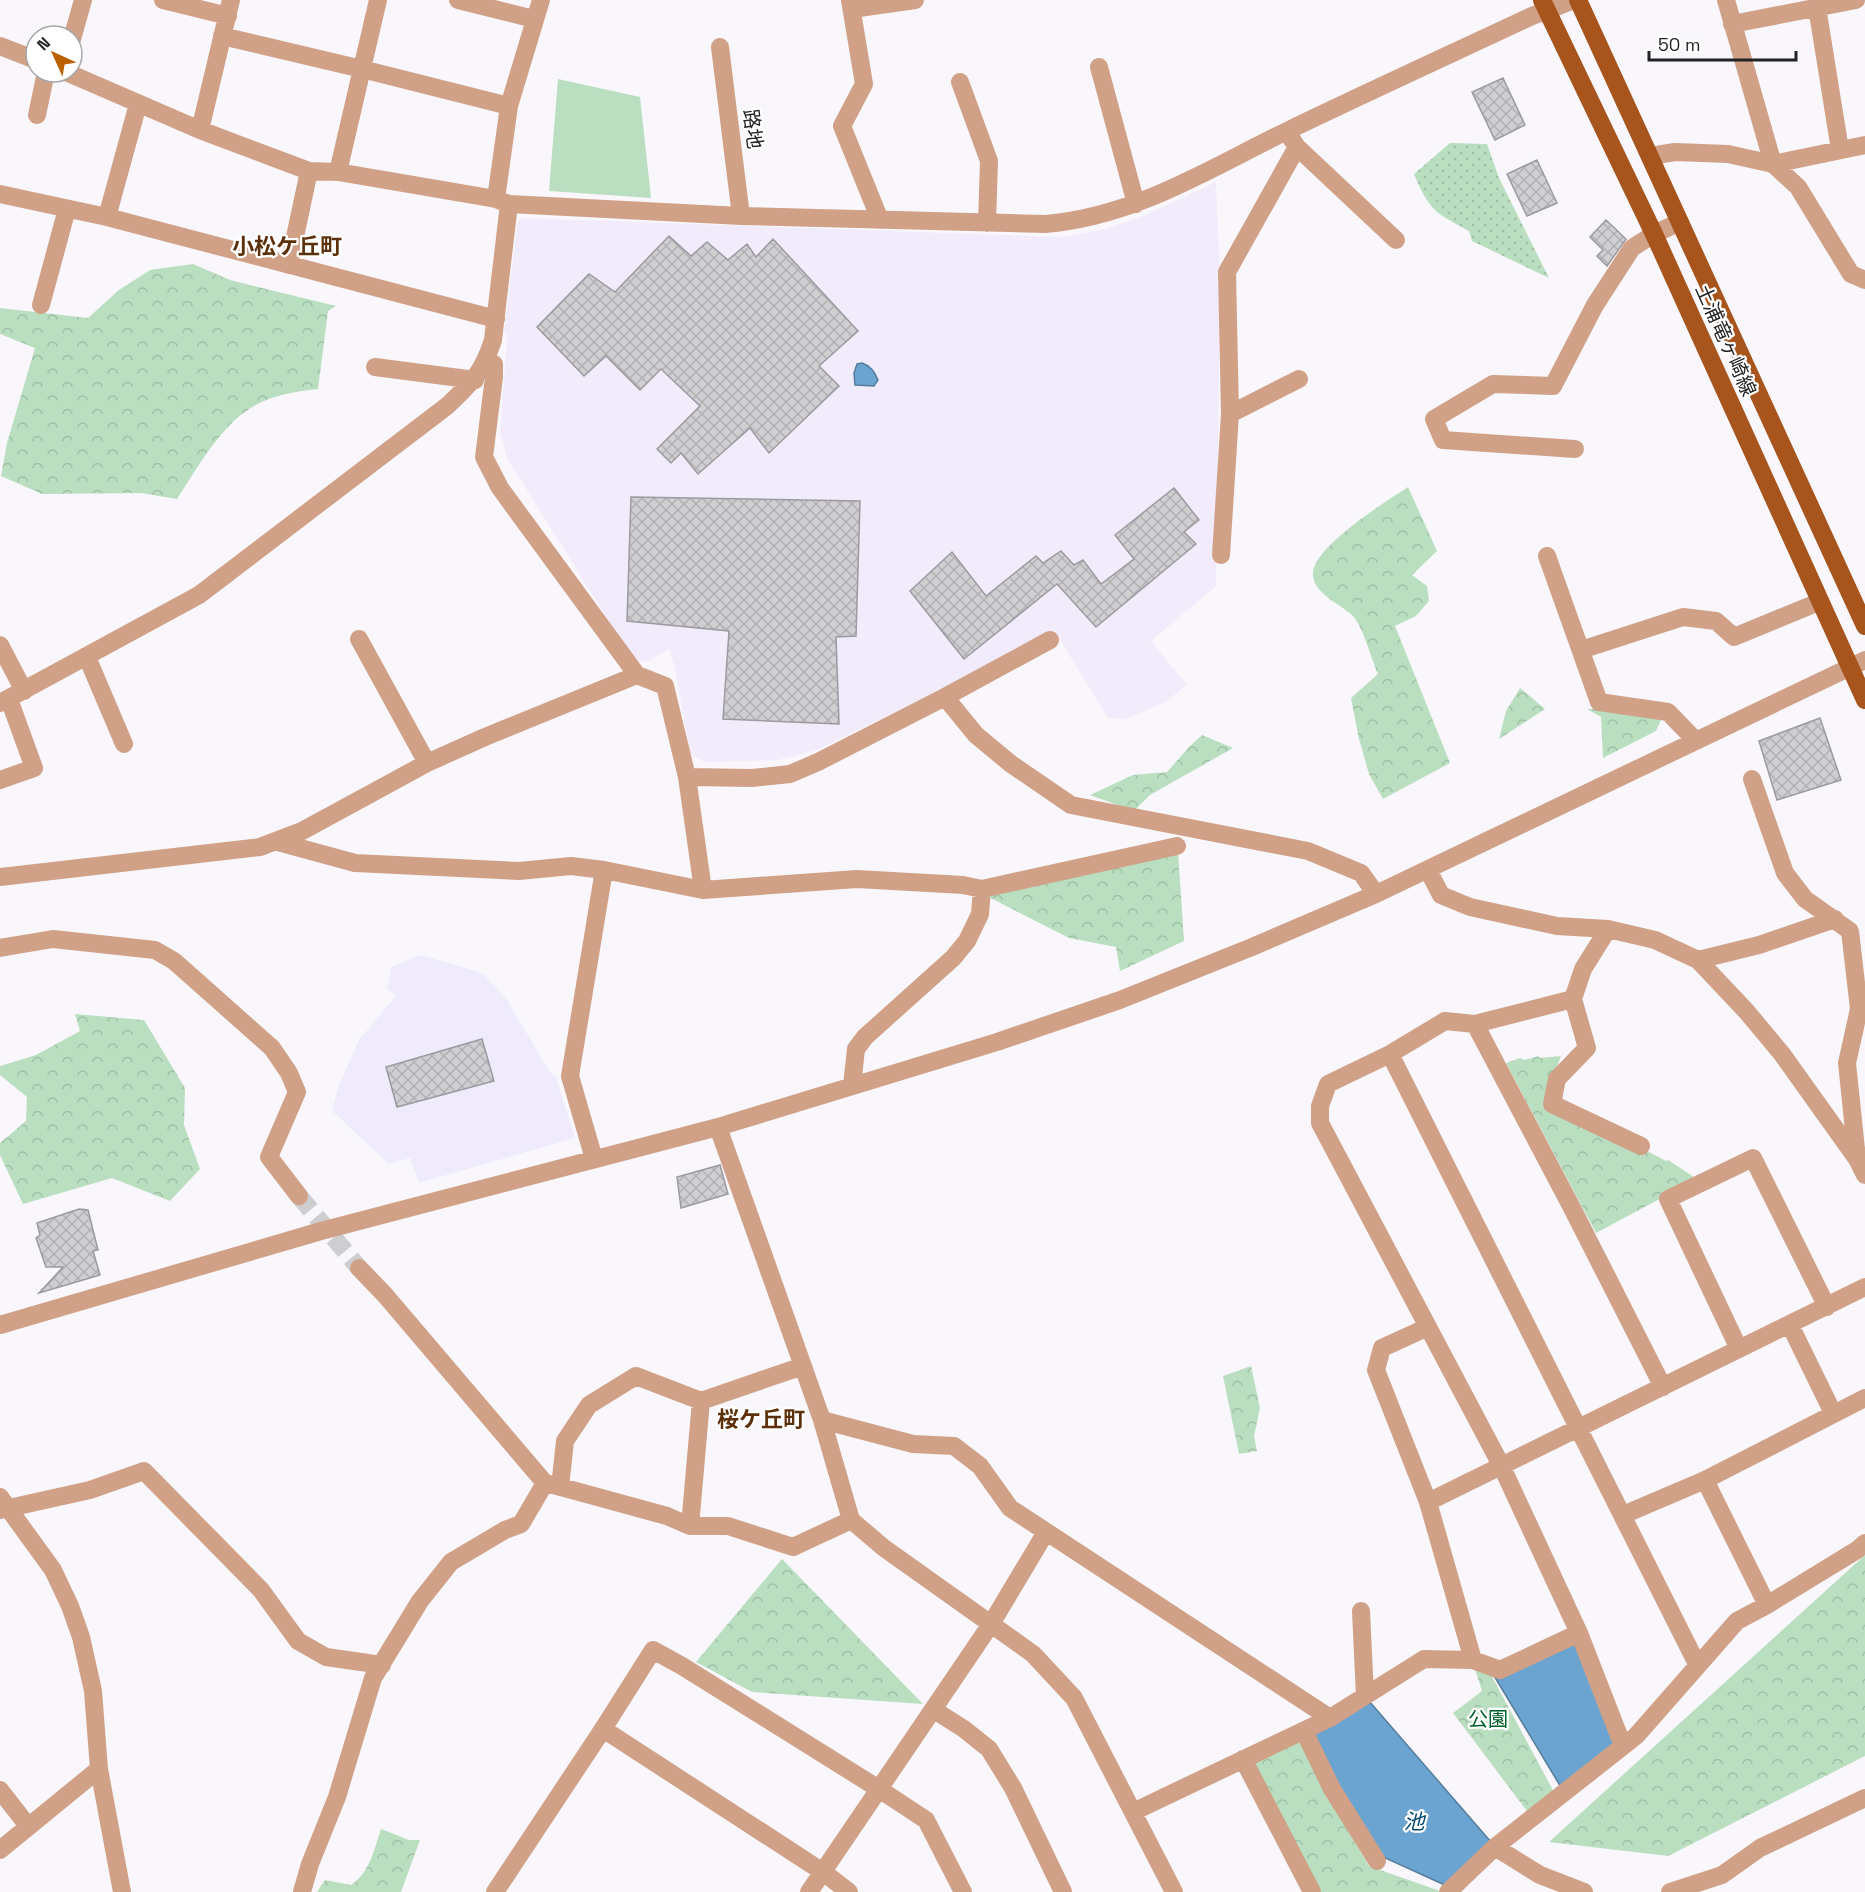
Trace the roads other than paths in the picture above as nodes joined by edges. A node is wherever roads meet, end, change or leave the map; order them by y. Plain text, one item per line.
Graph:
1 (83, 0) edge
2 (162, 0) edge
3 (378, 0) edge
4 (458, 0) edge
5 (541, 0) edge
6 (915, 0) edge
7 (1574, 0) edge
8 (1578, 0) edge
9 (1726, 0) edge
10 (1856, 0) edge
11 (851, 4) edge
12 (1544, 5) edge
13 (230, 8) edge
14 (1817, 8) junction
15 (534, 19) junction
16 (76, 24) edge
17 (1732, 24) junction
18 (222, 36) junction
19 (0, 46) edge
20 (720, 47) dead end
21 (24, 55) edge
22 (1099, 67) dead end
23 (362, 69) junction
24 (84, 80) edge
25 (960, 82) dead end
26 (43, 84) edge
27 (138, 104) junction
28 (509, 106) junction
29 (37, 115) dead end
30 (200, 130) junction
31 (1287, 131) junction
32 (1865, 145) edge
33 (1297, 147) junction
34 (1840, 150) junction
35 (1650, 156) junction
36 (1773, 164) junction
37 (309, 171) junction
38 (338, 172) junction
39 (0, 194) edge
40 (503, 202) junction
41 (1136, 204) junction
42 (67, 209) junction
43 (741, 216) junction
44 (107, 217) junction
45 (880, 220) junction
46 (1680, 222) junction
47 (987, 223) junction
48 (1654, 234) junction
49 (1396, 240) dead end
50 (289, 265) junction
51 (1865, 280) edge
52 (41, 305) dead end
53 (496, 319) junction
54 (487, 359) junction
55 (375, 367) dead end
56 (1299, 379) dead end
57 (475, 380) junction
58 (1230, 414) junction
59 (1575, 449) dead end
60 (1221, 555) dead end
61 (1547, 556) dead end
62 (1819, 602) junction
63 (1865, 626) edge
64 (359, 639) dead end
65 (1050, 640) dead end
66 (0, 645) edge
67 (1581, 650) junction
68 (87, 657) junction
69 (1857, 663) edge
70 (637, 675) junction
71 (945, 697) junction
72 (11, 698) edge
73 (1865, 700) edge
74 (1696, 741) junction
75 (124, 744) dead end
76 (428, 763) junction
77 (687, 777) junction
78 (1752, 779) dead end
79 (0, 780) edge
80 (278, 842) junction
81 (1177, 846) dead end
82 (604, 870) junction
83 (1428, 870) junction
84 (0, 877) edge
85 (982, 889) junction
86 (703, 890) junction
87 (1377, 894) junction
88 (1835, 919) junction
89 (1608, 929) junction
90 (0, 948) edge
91 (1698, 960) junction
92 (1574, 999) junction
93 (1475, 1024) junction
94 (1390, 1054) junction
95 (852, 1086) junction
96 (718, 1127) junction
97 (1641, 1146) dead end
98 (594, 1159) junction
99 (1862, 1164) edge
100 (299, 1196) tunnel mouth
101 (359, 1268) tunnel mouth
102 (1865, 1287) edge
103 (1827, 1307) junction
104 (0, 1325) edge
105 (1790, 1325) junction
106 (1428, 1327) junction
107 (1739, 1349) junction
108 (803, 1366) junction
109 (1663, 1387) junction
110 (1865, 1398) edge
111 (702, 1401) junction
112 (1833, 1413) junction
113 (822, 1420) junction
114 (1580, 1428) junction
115 (1501, 1465) junction
116 (1705, 1480) junction
117 (553, 1485) junction
118 (1428, 1502) junction
119 (3, 1506) edge
120 (1623, 1515) junction
121 (851, 1520) junction
122 (690, 1526) junction
123 (1046, 1532) junction
124 (1865, 1543) edge
125 (1767, 1605) junction
126 (1361, 1611) dead end
127 (991, 1624) junction
128 (1579, 1633) junction
129 (1473, 1660) junction
130 (1697, 1664) junction
131 (382, 1665) junction
132 (1365, 1696) junction
133 (934, 1710) junction
134 (1330, 1718) junction
135 (603, 1729) junction
136 (1304, 1731) junction
137 (1623, 1746) junction
138 (1243, 1759) junction
139 (99, 1769) junction
140 (879, 1789) junction
141 (0, 1790) edge
142 (1865, 1798) edge
143 (1133, 1812) junction
144 (28, 1826) junction
145 (1495, 1847) junction
146 (0, 1850) edge
147 (1377, 1861) dead end
148 (823, 1872) junction
149 (122, 1892) edge
150 (302, 1892) edge
151 (495, 1892) edge
152 (809, 1892) edge
153 (849, 1892) edge
154 (963, 1892) edge
155 (1063, 1892) edge
156 (1173, 1892) edge
157 (1312, 1892) edge
158 (1449, 1892) edge
159 (1584, 1892) edge
160 (1670, 1892) edge

1 - 16 street
2 - 13 street
3 - 23 street
4 - 15 street
5 - 15 street
6 - 11 street
7 - 12 street
8 - 35 main road, 土浦竜ヶ崎線
9 - 17 street
10 - 14 street
11 - 45 street
12 - 31 street
12 - 48 main road, 土浦竜ヶ崎線
13 - 18 street
14 - 17 street
14 - 34 street
15 - 28 street
17 - 36 street
18 - 23 street
18 - 30 street
19 - 21 street
20 - 43 street, 路地
22 - 41 street
23 - 28 street
23 - 38 street
24 - 27 street
25 - 47 street
26 - 29 street
27 - 30 street
27 - 44 street
28 - 40 street
30 - 37 street
31 - 33 street
31 - 41 street
32 - 34 street
33 - 49 street
33 - 58 street
34 - 36 street
35 - 36 street
35 - 46 main road, 土浦竜ヶ崎線
36 - 51 street
37 - 38 street
37 - 50 street
38 - 40 street
39 - 42 street
40 - 43 street
40 - 53 street
41 - 47 street
42 - 44 street
42 - 52 street
43 - 45 street
44 - 50 street
45 - 47 street
46 - 48 street
46 - 63 main road, 土浦竜ヶ崎線
48 - 59 street
48 - 62 main road, 土浦竜ヶ崎線
50 - 53 street
53 - 54 street
54 - 57 street
54 - 70 street
55 - 57 street
56 - 58 street
57 - 68 street
58 - 60 street
61 - 67 street
62 - 67 street
62 - 69 main road, 土浦竜ヶ崎線
64 - 76 street
65 - 71 street
66 - 72 street
67 - 74 street
68 - 72 street
68 - 75 street
69 - 73 main road, 土浦竜ヶ崎線
69 - 74 street
70 - 76 street
70 - 77 street
71 - 77 street
71 - 87 street
72 - 79 street
74 - 83 street
76 - 80 street
77 - 86 street
78 - 88 street
80 - 82 street
80 - 84 street
81 - 85 street
82 - 86 street
82 - 98 street
83 - 87 street
83 - 89 street
85 - 86 street
85 - 95 street
87 - 95 street
88 - 91 street
88 - 99 street
89 - 91 street
89 - 92 street
90 - 100 street
91 - 99 street
92 - 93 street
92 - 97 street
93 - 94 street
93 - 109 street
94 - 106 street
94 - 114 street
95 - 96 street
96 - 98 street
96 - 108 street
98 - 104 street
101 - 117 street
102 - 103 street
103 - 105 street
103 - 107 street
105 - 107 street
105 - 112 street
106 - 115 street
106 - 118 street
107 - 109 street
108 - 111 street
108 - 113 street
109 - 114 street
110 - 112 street
111 - 117 street
111 - 122 street
112 - 116 street
113 - 121 street
113 - 123 street
114 - 115 street
114 - 120 street
115 - 118 street
115 - 128 street
116 - 120 street
116 - 125 street
117 - 122 street
117 - 131 street
118 - 129 street
119 - 131 street
119 - 139 street
120 - 130 street
121 - 122 street
121 - 127 street
123 - 127 street
123 - 134 street
124 - 125 street
125 - 130 street
126 - 132 street
127 - 133 street
127 - 143 street
128 - 129 street
128 - 137 street
129 - 132 street
130 - 137 street
131 - 150 street
132 - 134 street
133 - 140 street
133 - 155 street
134 - 136 street
135 - 140 street
135 - 148 street
135 - 151 street
136 - 138 street
136 - 147 street
137 - 145 street
138 - 143 street
138 - 157 street
139 - 144 street
139 - 149 street
140 - 148 street
140 - 154 street
141 - 144 street
142 - 160 street
143 - 156 street
144 - 146 street
145 - 158 street
145 - 159 street
148 - 152 street
148 - 153 street

